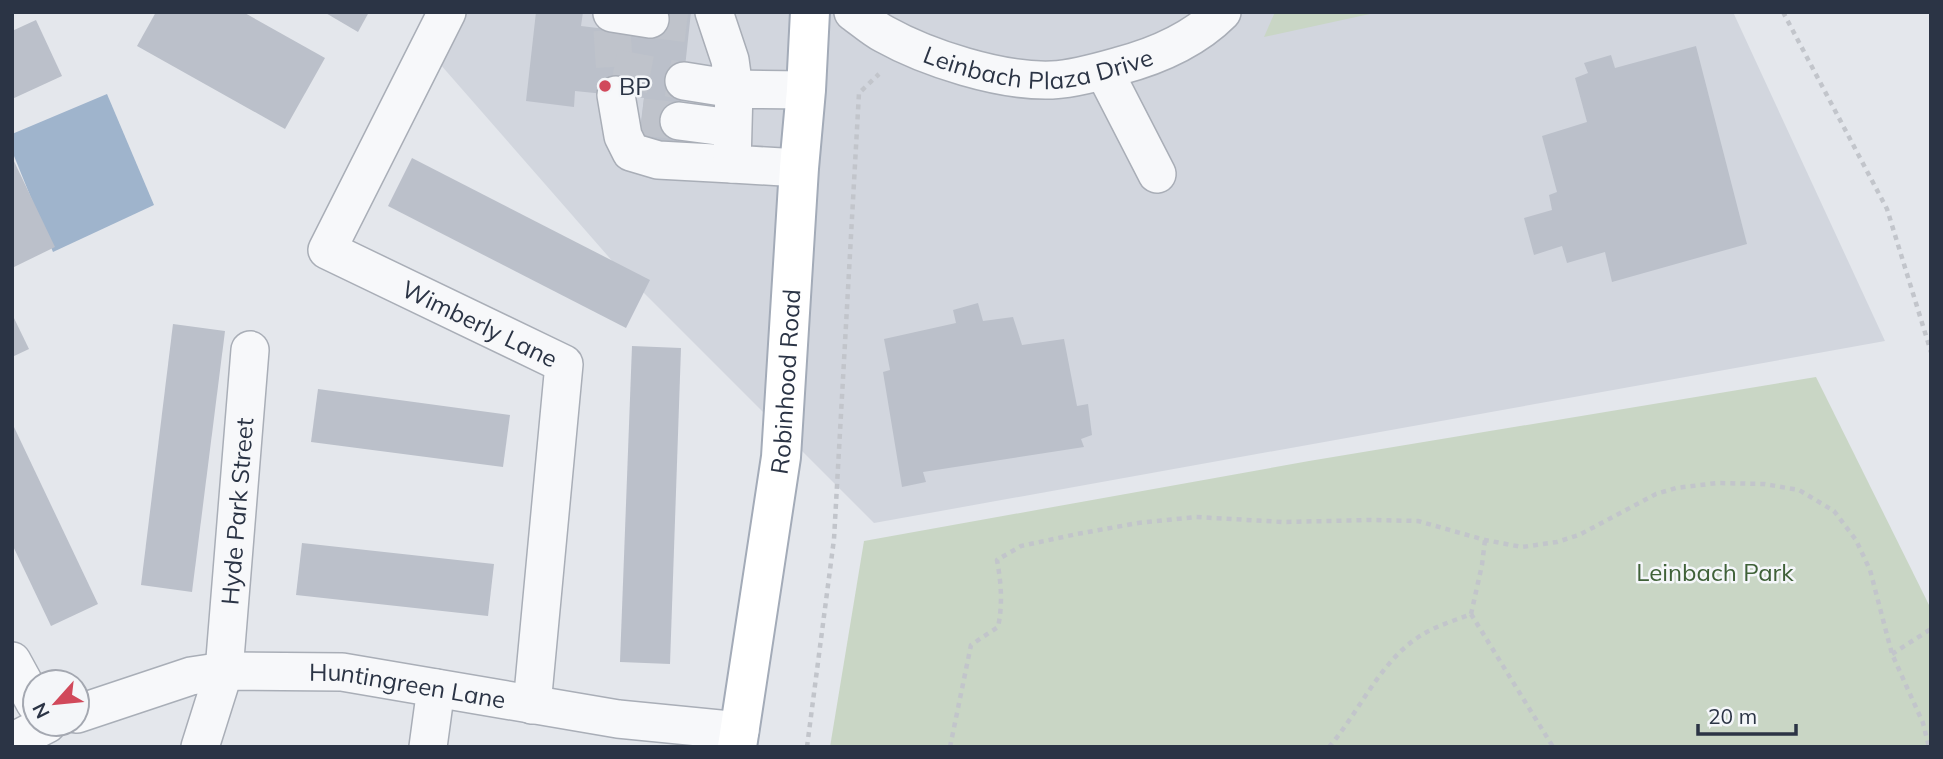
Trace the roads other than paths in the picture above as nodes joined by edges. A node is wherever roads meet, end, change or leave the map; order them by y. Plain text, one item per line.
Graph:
1 (447, 12) edge
2 (810, 12) edge
3 (853, 12) edge
4 (1222, 12) edge
5 (612, 18) edge
6 (650, 19) dead end
7 (708, 21) edge
8 (1104, 71) junction
9 (684, 81) tunnel mouth
10 (734, 89) junction
11 (806, 90) junction
12 (625, 109) tunnel mouth
13 (680, 121) tunnel mouth
14 (732, 128) junction
15 (732, 164) junction
16 (799, 168) junction
17 (1157, 174) dead end
18 (250, 350) dead end
19 (12, 661) edge
20 (224, 671) junction
21 (21, 677) edge
22 (436, 688) junction
23 (532, 705) junction
24 (91, 709) edge
25 (614, 733) edge
26 (738, 739) edge
27 (200, 747) edge
28 (428, 747) edge

1 - 23 street, Wimberly Lane
2 - 11 main road, Robinhood Road
3 - 8 street, Leinbach Plaza Drive
4 - 8 street, Leinbach Plaza Drive
5 - 6 street
7 - 10 street
8 - 17 street
9 - 10 street
10 - 11 street
10 - 14 street
11 - 16 main road, Robinhood Road
12 - 15 street
13 - 14 street
14 - 15 street
15 - 16 street
16 - 26 main road, Robinhood Road
18 - 20 street, Hyde Park Street
19 - 21 street
20 - 22 street, Huntingreen Lane
20 - 24 street, Huntingreen Lane
20 - 27 street, Hyde Park Street
22 - 23 street, Huntingreen Lane
22 - 28 street
23 - 25 street, Huntingreen Lane
25 - 26 street, Huntingreen Lane

